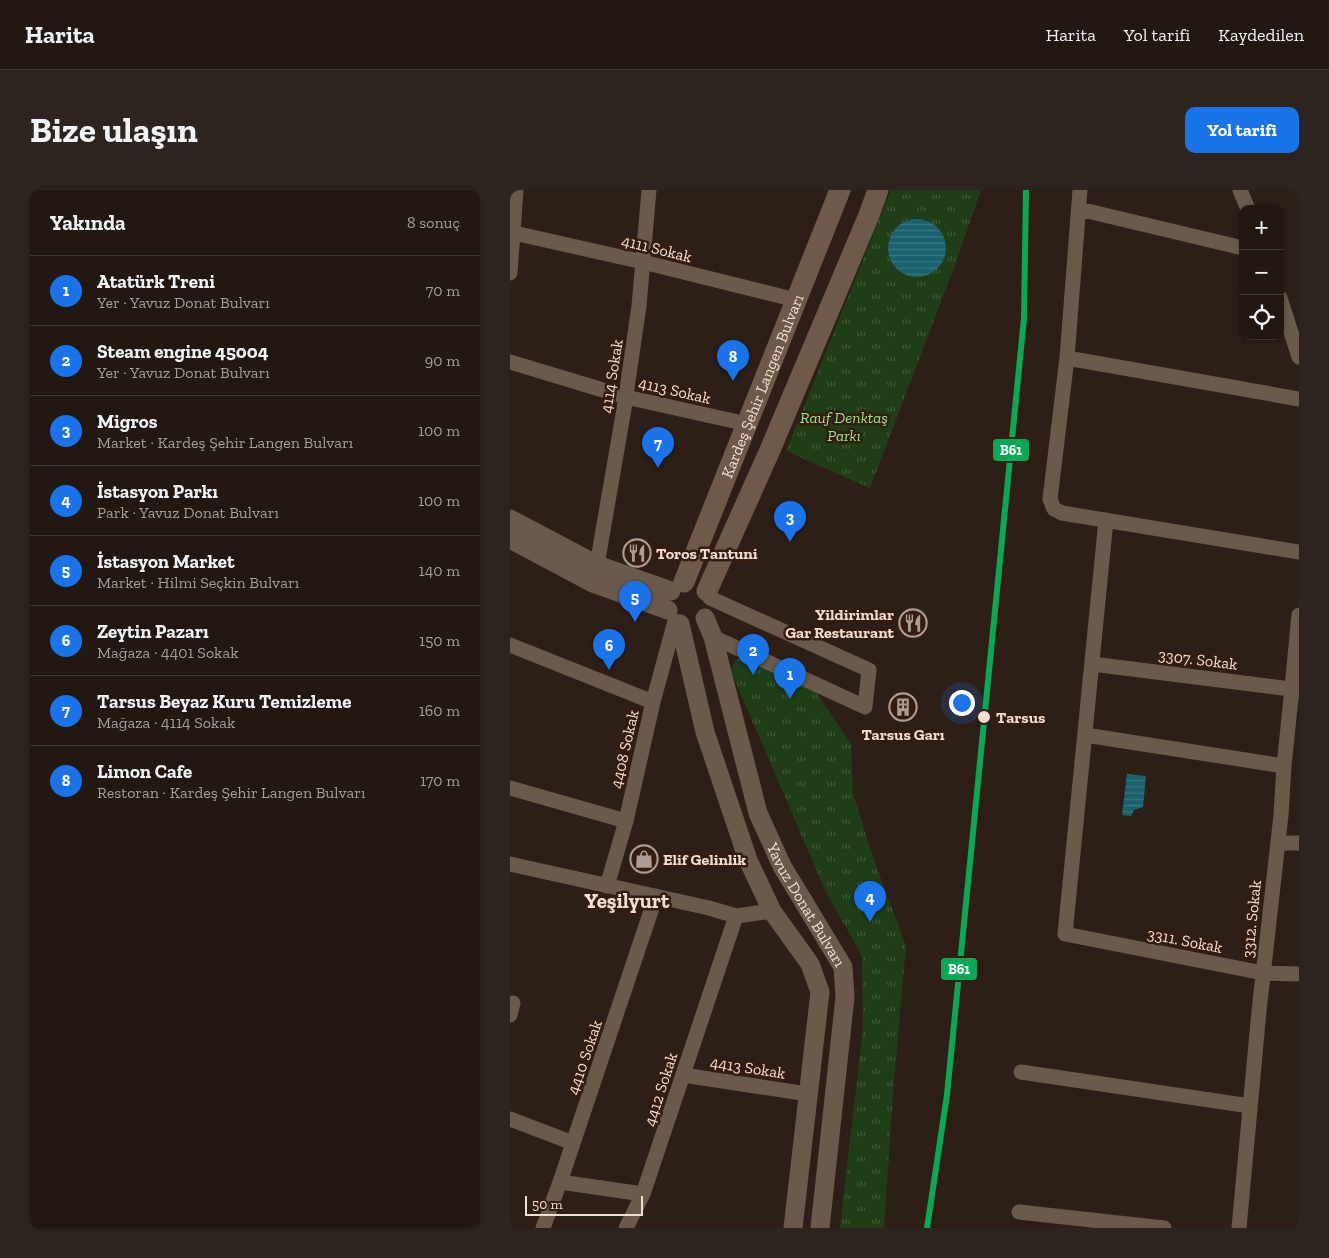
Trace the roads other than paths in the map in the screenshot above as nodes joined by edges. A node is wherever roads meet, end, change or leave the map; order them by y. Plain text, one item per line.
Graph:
1 (516, 190) edge
2 (649, 190) edge
3 (840, 190) edge
4 (878, 190) edge
5 (1080, 190) edge
6 (1240, 190) edge
7 (1246, 205) edge
8 (1079, 209) junction
9 (511, 232) edge
10 (1239, 247) edge
11 (643, 262) junction
12 (510, 273) edge
13 (796, 300) junction
14 (1284, 310) edge
15 (1299, 357) edge
16 (1067, 358) junction
17 (510, 362) edge
18 (626, 397) junction
19 (1299, 399) edge
20 (746, 424) junction
21 (510, 519) edge
22 (1106, 520) junction
23 (510, 539) edge
24 (1299, 552) edge
25 (597, 566) junction
26 (678, 587) junction
27 (708, 595) junction
28 (1299, 615) edge
29 (674, 618) junction
30 (705, 618) junction
31 (713, 637) junction
32 (510, 645) edge
33 (1092, 664) junction
34 (1296, 689) edge
35 (653, 702) junction
36 (1085, 735) junction
37 (1284, 766) junction
38 (510, 788) edge
39 (626, 821) junction
40 (1278, 843) junction
41 (1299, 843) edge
42 (510, 864) edge
43 (607, 886) junction
44 (656, 896) junction
45 (772, 911) junction
46 (736, 916) junction
47 (1263, 973) junction
48 (1299, 974) edge
49 (1021, 1072) dead end
50 (683, 1075) junction
51 (808, 1094) junction
52 (1250, 1106) junction
53 (510, 1119) edge
54 (574, 1143) junction
55 (560, 1182) junction
56 (643, 1194) junction
57 (1019, 1212) dead end
58 (543, 1228) edge
59 (626, 1228) edge
60 (793, 1228) edge
61 (820, 1228) edge
62 (1164, 1228) edge
63 (1239, 1228) edge

1 - 9 street
2 - 11 street, 4114 Sokak
3 - 13 main road, Kardeş Şehir Langen Bulvarı
4 - 27 main road, Kardeş Şehir Langen Bulvarı
5 - 8 street
6 - 7 street
8 - 10 street
8 - 16 street
9 - 11 street, 4111 Sokak
9 - 12 street
11 - 13 street, 4111 Sokak
11 - 18 street, 4114 Sokak
13 - 20 main road, Kardeş Şehir Langen Bulvarı
14 - 15 street
16 - 19 street
16 - 22 street
17 - 18 street, 4113 Sokak
18 - 20 street, 4113 Sokak
18 - 25 street, 4114 Sokak
20 - 26 main road, Kardeş Şehir Langen Bulvarı
21 - 25 street
22 - 24 street
22 - 33 street
23 - 29 street
25 - 26 street
26 - 27 street
26 - 29 street
27 - 30 street
27 - 31 street
28 - 34 street, 3312. Sokak
29 - 30 street
29 - 35 street, 4408 Sokak
29 - 45 street, Yavuz Donat Bulvarı
30 - 31 street, Yavuz Donat Bulvarı
31 - 61 street, Yavuz Donat Bulvarı
32 - 35 street
33 - 34 street, 3307. Sokak
33 - 36 street
34 - 37 street, 3312. Sokak
35 - 39 street, 4408 Sokak
36 - 37 street
36 - 47 street, 3311. Sokak
37 - 40 street, 3312. Sokak
38 - 39 street
39 - 43 street, 4408 Sokak
40 - 41 street
40 - 47 street, 3312. Sokak
42 - 43 street
43 - 44 street
44 - 46 street
44 - 54 street, 4410 Sokak
45 - 46 street
45 - 51 street, Yavuz Donat Bulvarı
46 - 50 street, 4412 Sokak
47 - 48 street, 3311. Sokak
47 - 52 street, 3312. Sokak
49 - 52 street
50 - 51 street, 4413 Sokak
50 - 56 street, 4412 Sokak
51 - 60 street, Yavuz Donat Bulvarı
52 - 63 street, 3312. Sokak
53 - 54 street
54 - 55 street, 4410 Sokak
55 - 56 street
55 - 58 street, 4410 Sokak
56 - 59 street, 4412 Sokak
57 - 62 street

